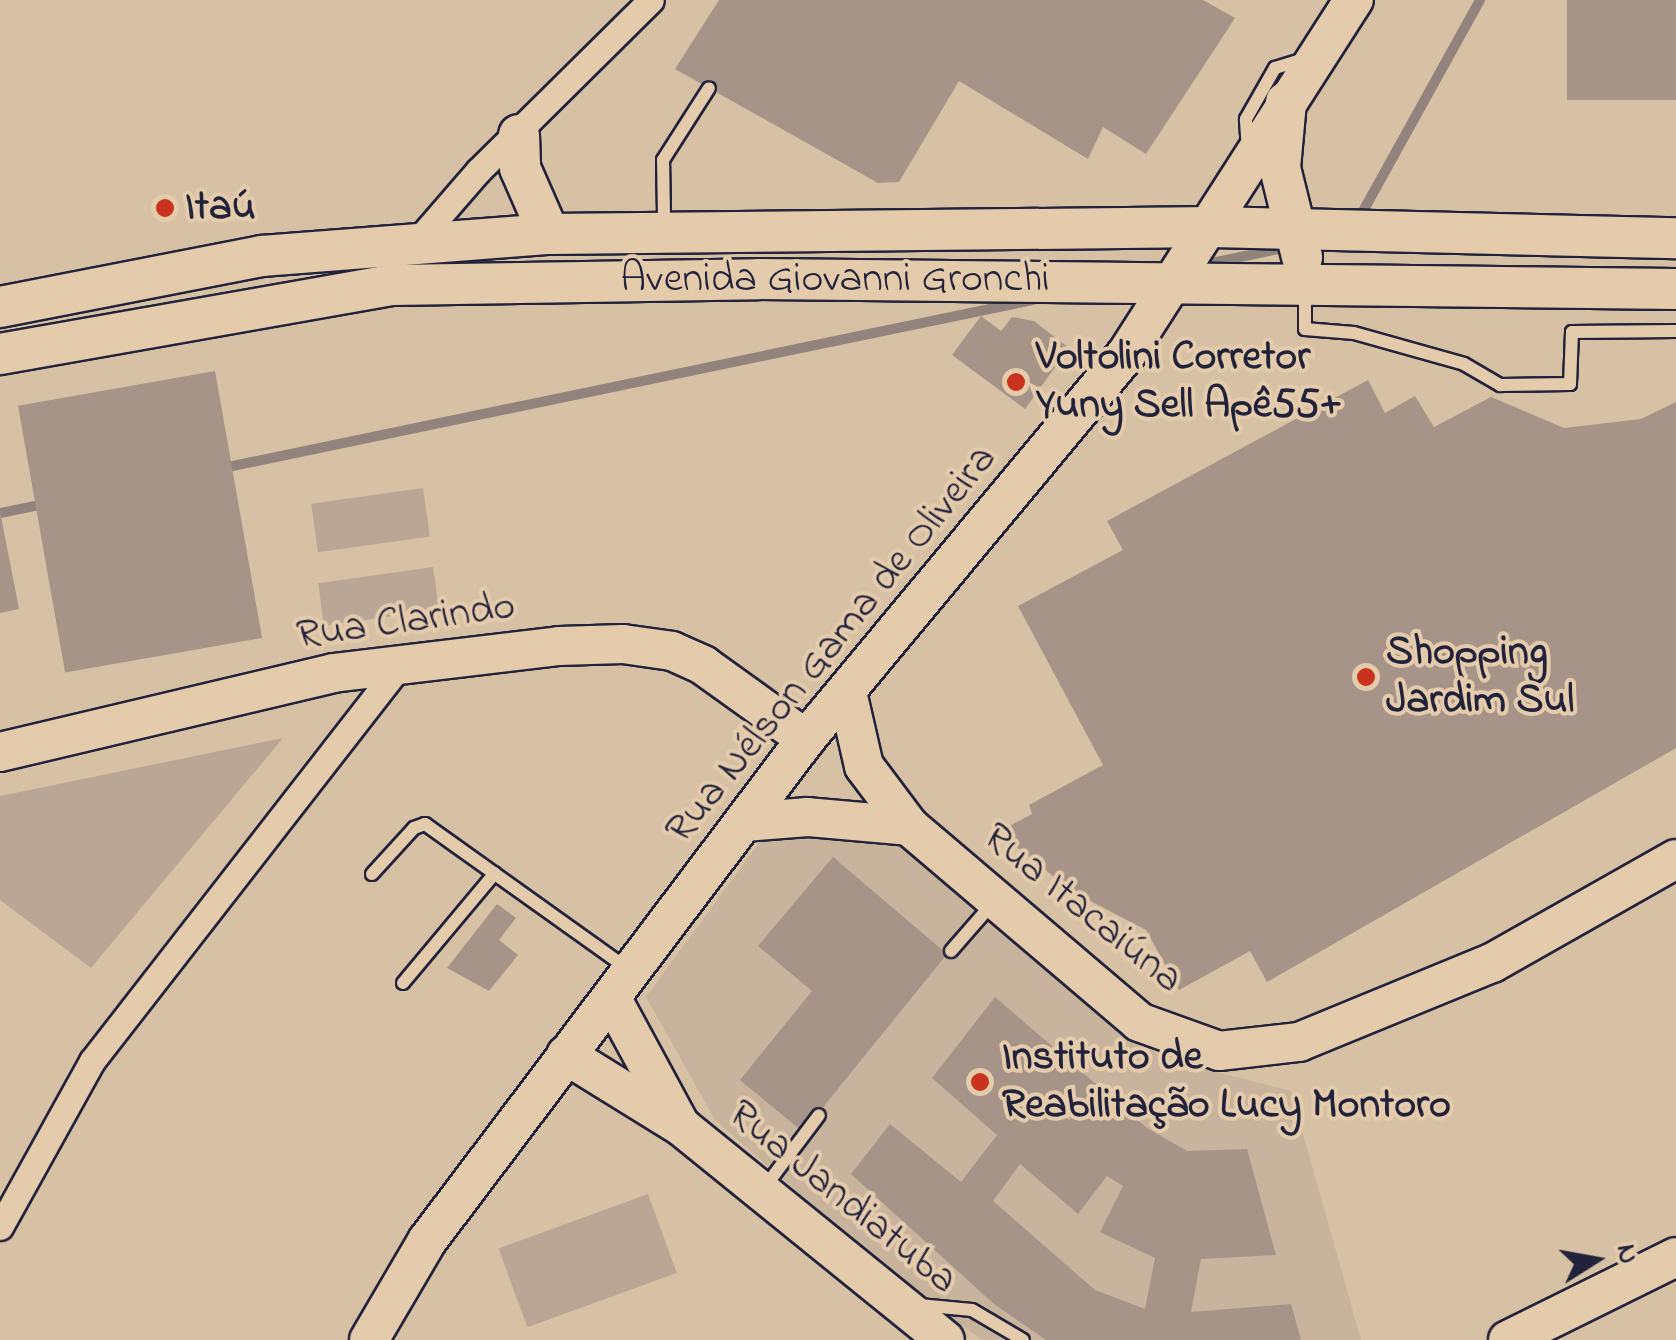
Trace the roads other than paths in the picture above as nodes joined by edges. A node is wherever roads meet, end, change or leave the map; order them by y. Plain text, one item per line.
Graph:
1 (651, 0) edge
2 (1354, 0) edge
3 (1316, 58) junction
4 (709, 88) dead end
5 (1286, 102) junction
6 (519, 135) junction
7 (1253, 160) junction
8 (664, 216) dead end
9 (1212, 227) junction
10 (1292, 233) junction
11 (549, 234) junction
12 (1676, 238) edge
13 (416, 243) junction
14 (1178, 282) junction
15 (393, 285) junction
16 (1311, 287) junction
17 (1676, 289) edge
18 (0, 307) edge
19 (1676, 331) edge
20 (0, 354) edge
21 (401, 664) junction
22 (847, 692) junction
23 (806, 739) junction
24 (0, 752) edge
25 (744, 822) junction
26 (909, 826) junction
27 (1673, 862) edge
28 (495, 873) junction
29 (372, 874) dead end
30 (997, 898) junction
31 (951, 951) dead end
32 (403, 983) dead end
33 (622, 985) junction
34 (566, 1055) junction
35 (820, 1115) dead end
36 (682, 1127) junction
37 (763, 1190) junction
38 (0, 1227) edge
39 (1676, 1257) edge
40 (898, 1303) junction
41 (369, 1340) edge
42 (945, 1340) edge
43 (1023, 1340) edge
44 (1508, 1340) edge

1 - 6 street
2 - 3 street, Rua Nélson Gama de Oliveira
3 - 5 street, Rua Nélson Gama de Oliveira
3 - 7 lane
4 - 8 lane
5 - 7 street, Rua Nélson Gama de Oliveira
5 - 10 main road
6 - 11 main road
6 - 13 street
7 - 9 street, Rua Nélson Gama de Oliveira
9 - 10 main road, Avenida Giovanni Gronchi
9 - 11 main road, Avenida Giovanni Gronchi
9 - 14 street, Rua Nélson Gama de Oliveira
10 - 12 main road, Avenida Giovanni Gronchi
10 - 16 main road
11 - 13 main road, Avenida Giovanni Gronchi
13 - 15 street
13 - 18 main road, Avenida Giovanni Gronchi
14 - 15 main road, Avenida Giovanni Gronchi
14 - 16 main road, Avenida Giovanni Gronchi
14 - 22 street, Rua Nélson Gama de Oliveira
15 - 20 main road, Avenida Giovanni Gronchi
16 - 17 main road, Avenida Giovanni Gronchi
16 - 19 lane
21 - 23 street, Rua Clarindo
21 - 24 street, Rua Clarindo
21 - 38 street
22 - 23 street, Rua Nélson Gama de Oliveira
22 - 26 street, Rua Itacaiúna
23 - 25 street, Rua Nélson Gama de Oliveira
25 - 26 street
25 - 33 street, Rua Nélson Gama de Oliveira
26 - 30 street, Rua Itacaiúna
27 - 30 street, Rua Itacaiúna
28 - 29 lane
28 - 32 lane
28 - 33 lane
30 - 31 lane
33 - 34 street, Rua Nélson Gama de Oliveira
33 - 36 street, Rua Jandiatuba
34 - 36 street, Rua Jandiatuba
34 - 41 street, Rua Nélson Gama de Oliveira
35 - 37 lane
36 - 37 street, Rua Jandiatuba
37 - 40 street, Rua Jandiatuba
39 - 44 street
40 - 42 street, Rua Jandiatuba
40 - 43 lane

